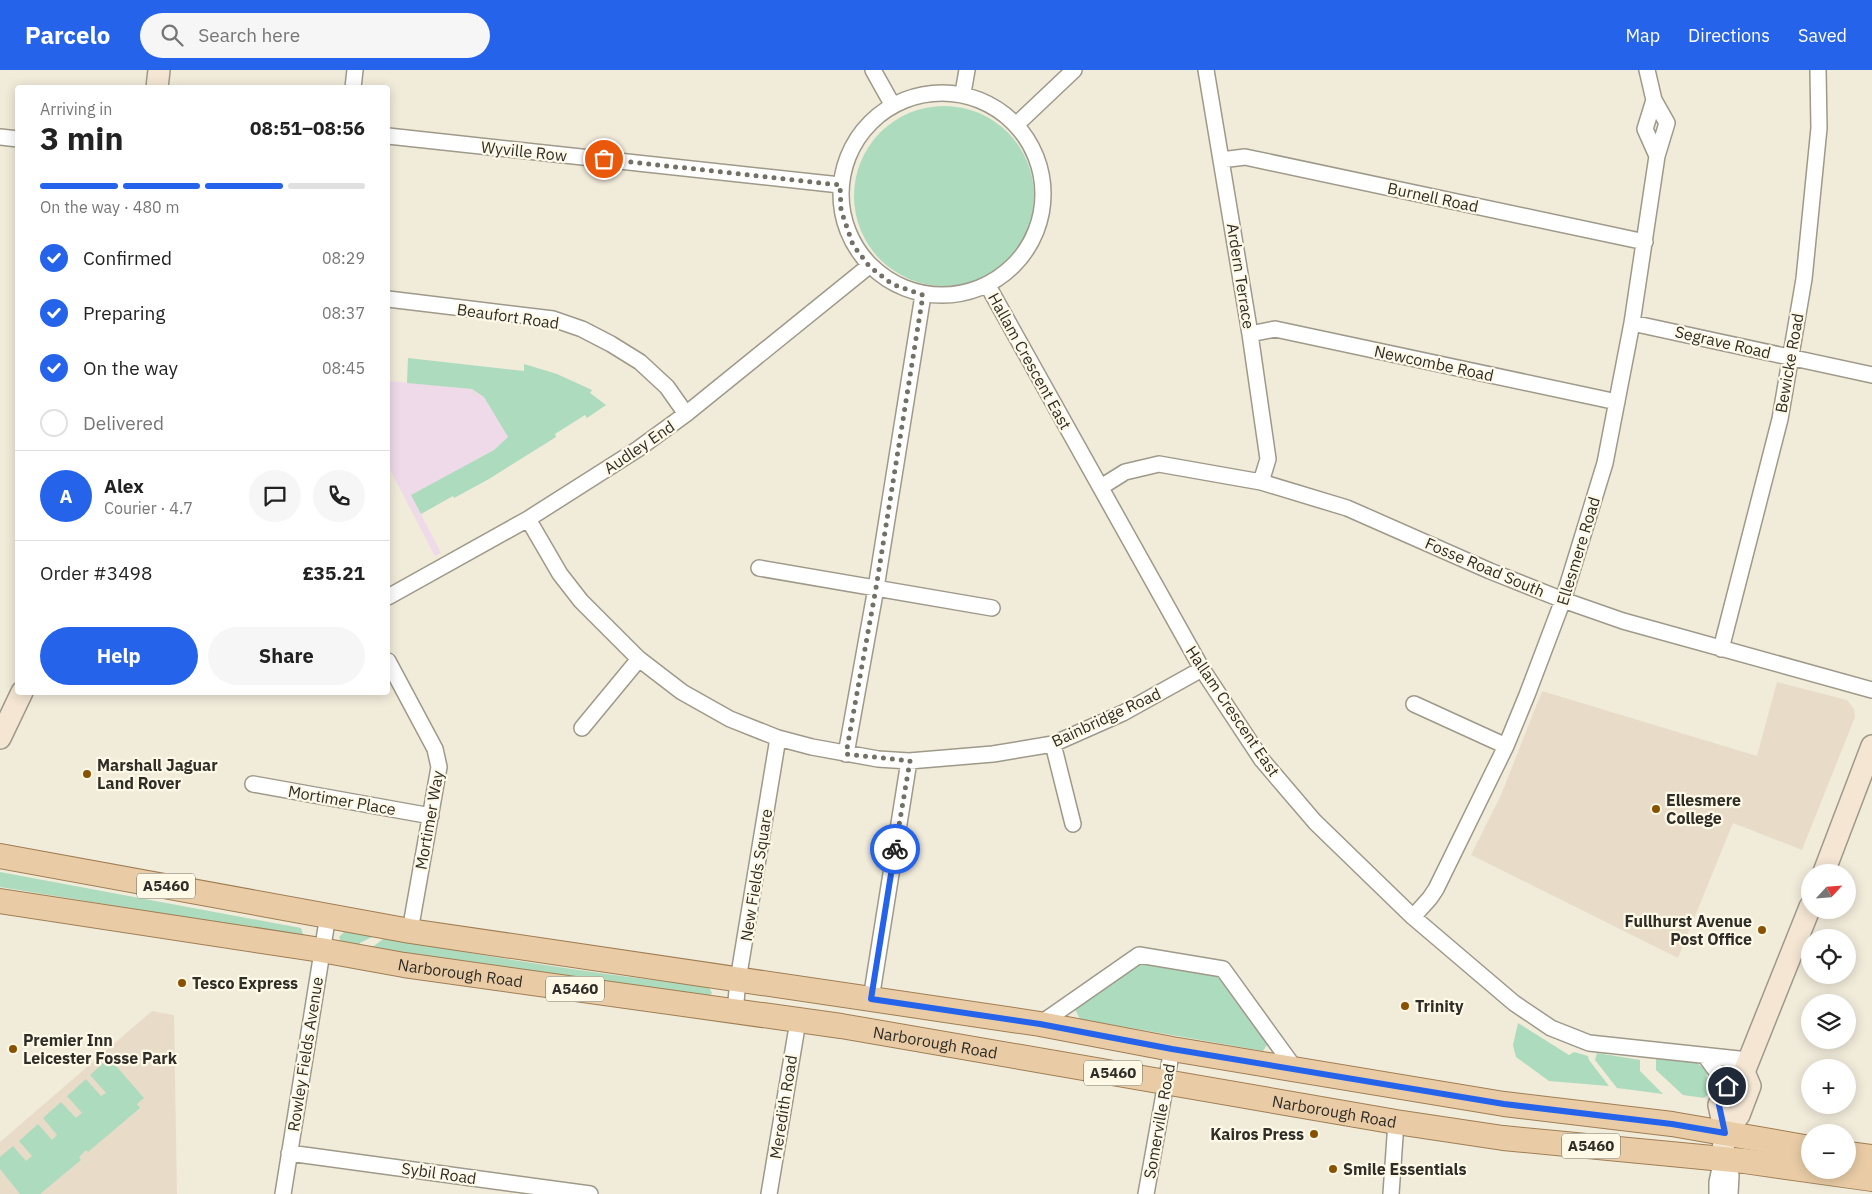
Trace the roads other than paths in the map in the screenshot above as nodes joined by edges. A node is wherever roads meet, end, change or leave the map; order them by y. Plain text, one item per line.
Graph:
1 (159, 70) edge
2 (355, 70) edge
3 (873, 70) edge
4 (967, 70) edge
5 (1074, 70) edge
6 (1206, 70) edge
7 (1647, 70) edge
8 (1818, 70) edge
9 (157, 85) edge
10 (353, 85) edge
11 (963, 93) junction
12 (892, 104) junction
13 (1018, 124) junction
14 (390, 136) edge
15 (0, 138) edge
16 (15, 139) edge
17 (1221, 160) junction
18 (840, 185) junction
19 (1645, 242) junction
20 (869, 266) junction
21 (988, 286) junction
22 (923, 295) junction
23 (390, 300) edge
24 (1632, 323) junction
25 (1250, 334) junction
26 (1790, 357) junction
27 (1872, 376) edge
28 (1617, 402) junction
29 (686, 414) junction
30 (1262, 482) junction
31 (1101, 487) junction
32 (528, 520) junction
33 (759, 568) dead end
34 (876, 588) junction
35 (390, 596) edge
36 (1563, 600) junction
37 (992, 608) dead end
38 (1721, 649) junction
39 (639, 659) junction
40 (390, 665) edge
41 (1202, 669) junction
42 (1872, 690) edge
43 (21, 695) edge
44 (1414, 704) dead end
45 (582, 728) dead end
46 (0, 738) edge
47 (778, 738) junction
48 (1053, 744) junction
49 (1506, 746) junction
50 (1872, 746) edge
51 (846, 754) junction
52 (910, 761) junction
53 (254, 784) dead end
54 (431, 816) junction
55 (1073, 824) dead end
56 (2, 853) edge
57 (1827, 864) edge
58 (0, 901) edge
59 (328, 915) junction
60 (1413, 917) junction
61 (1805, 919) edge
62 (410, 931) junction
63 (321, 950) junction
64 (738, 980) junction
65 (871, 999) junction
66 (735, 1012) junction
67 (798, 1021) junction
68 (1040, 1024) junction
69 (1172, 1049) junction
70 (1706, 1057) junction
71 (1746, 1066) junction
72 (1296, 1070) junction
73 (1166, 1082) junction
74 (1727, 1086) junction
75 (1396, 1122) junction
76 (1725, 1133) junction
77 (1801, 1146) edge
78 (289, 1153) junction
79 (1856, 1155) edge
80 (1872, 1157) edge
81 (1722, 1159) junction
82 (1872, 1179) edge
83 (283, 1194) edge
84 (590, 1194) edge
85 (769, 1194) edge
86 (1146, 1194) edge
87 (1391, 1194) edge
88 (1717, 1194) edge
89 (1730, 1194) edge

1 - 9 street
2 - 10 street
3 - 12 street
4 - 11 street
5 - 13 street
6 - 17 street, Ardern Terrace
7 - 19 street, Ellesmere Road
8 - 26 street, Bewicke Road
11 - 12 street, Hallam Crescent East
11 - 13 street, Hallam Crescent East
12 - 18 street, Hallam Crescent East
13 - 21 street, Hallam Crescent East
14 - 18 street, Wyville Row
15 - 16 street
17 - 19 street, Burnell Road
17 - 25 street, Ardern Terrace
18 - 20 street, Hallam Crescent East
19 - 24 street, Ellesmere Road
20 - 22 street, Hallam Crescent East
20 - 29 street, Audley End
21 - 22 street, Hallam Crescent East
21 - 31 street, Hallam Crescent East
22 - 34 street
23 - 29 street, Beaufort Road
24 - 26 street, Segrave Road
24 - 28 street, Ellesmere Road
25 - 28 street, Newcombe Road
25 - 30 street, Ardern Terrace
26 - 27 street, Segrave Road
26 - 38 street, Bewicke Road
28 - 36 street, Ellesmere Road
29 - 32 street, Audley End
30 - 31 street, Fosse Road South
30 - 36 street, Fosse Road South
31 - 41 street, Hallam Crescent East
32 - 35 street, Audley End
32 - 39 street, Bainbridge Road
33 - 34 street
34 - 37 street
34 - 51 street
36 - 38 street, Fosse Road South
36 - 49 street, Ellesmere Road
38 - 42 street, Fosse Road South
39 - 45 street
39 - 47 street, Bainbridge Road
40 - 54 street, Mortimer Way
41 - 48 street, Bainbridge Road
41 - 60 street, Hallam Crescent East
43 - 46 street
44 - 49 street
47 - 51 street, Bainbridge Road
47 - 64 street, New Fields Square
48 - 52 street, Bainbridge Road
48 - 55 street
49 - 60 street, Ellesmere Road
50 - 57 street
51 - 52 street, Bainbridge Road
52 - 65 street
53 - 54 street, Mortimer Place
54 - 62 street, Mortimer Way
56 - 59 main road, Narborough Road / A5460
58 - 63 main road, Narborough Road / A5460
59 - 62 main road, Narborough Road / A5460
59 - 63 street, Rowley Fields Avenue
60 - 70 street, Hallam Crescent East
61 - 71 street
62 - 64 main road, Narborough Road / A5460
63 - 66 main road, Narborough Road / A5460
63 - 78 street, Rowley Fields Avenue
64 - 65 main road, Narborough Road / A5460
64 - 66 street, New Fields Square
65 - 68 main road, Narborough Road / A5460
66 - 67 main road, Narborough Road / A5460
67 - 73 main road, Narborough Road / A5460
67 - 85 street, Meredith Road
68 - 69 main road, Narborough Road / A5460
68 - 72 street, Narborough Road
69 - 72 main road, Narborough Road / A5460
69 - 73 street, Somerville Road
70 - 71 street, Hallam Crescent East
70 - 74 street
71 - 74 street
71 - 76 street
72 - 76 main road, Narborough Road / A5460
73 - 75 main road, Narborough Road / A5460
73 - 86 street, Somerville Road
74 - 76 street
75 - 81 main road, Narborough Road / A5460
75 - 87 street
76 - 77 main road, Narborough Road / A5460
76 - 81 street
78 - 83 street, Rowley Fields Avenue
78 - 84 street, Sybil Road
79 - 80 main road
81 - 82 main road, Narborough Road / A5460
81 - 88 street
81 - 89 street

